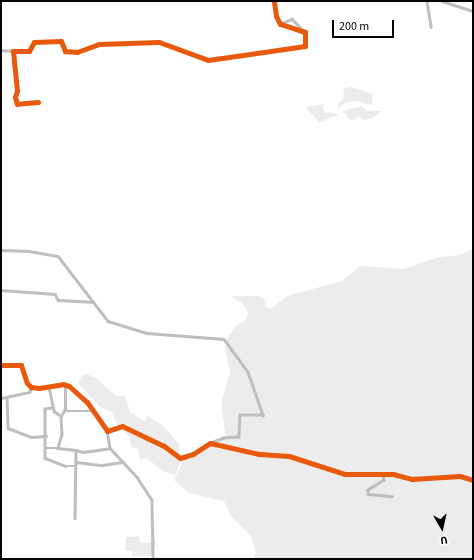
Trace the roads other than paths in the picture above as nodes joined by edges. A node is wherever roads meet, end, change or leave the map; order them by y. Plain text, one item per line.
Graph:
1 (182, 1) edge
2 (261, 1) edge
3 (274, 1) edge
4 (427, 1) edge
5 (442, 1) edge
6 (473, 11) edge
7 (280, 24) junction
8 (431, 27) dead end
9 (302, 29) junction
10 (1, 50) edge
11 (13, 51) junction
12 (38, 102) dead end
13 (1, 250) edge
14 (1, 290) edge
15 (92, 302) junction
16 (1, 365) edge
17 (65, 385) junction
18 (31, 387) junction
19 (49, 387) junction
20 (7, 397) junction
21 (1, 398) edge
22 (52, 408) junction
23 (64, 411) junction
24 (94, 411) junction
25 (62, 416) junction
26 (107, 431) junction
27 (46, 436) junction
28 (210, 443) junction
29 (45, 448) junction
30 (59, 448) junction
31 (110, 448) junction
32 (76, 450) junction
33 (76, 462) junction
34 (123, 462) junction
35 (76, 466) junction
36 (383, 474) junction
37 (473, 480) edge
38 (392, 496) dead end
39 (75, 518) dead end
40 (153, 559) edge

1 - 2 street
3 - 7 street
4 - 8 street
5 - 6 street
7 - 9 street
7 - 9 street
9 - 11 street
10 - 11 street
11 - 12 street
13 - 15 street
14 - 15 street
15 - 28 street
16 - 18 street
17 - 19 street
17 - 23 street
17 - 24 street
18 - 19 street
18 - 20 street
19 - 22 street
20 - 21 street
20 - 27 street
22 - 25 street
22 - 27 street
23 - 24 street
23 - 25 street
24 - 26 street
25 - 30 street
26 - 28 street
26 - 31 street
27 - 29 street
28 - 36 street
29 - 30 street
29 - 35 street
30 - 32 street
31 - 32 street
31 - 34 street
32 - 33 street
33 - 34 street
33 - 35 street
34 - 40 street
35 - 39 street
36 - 37 street
36 - 38 street

